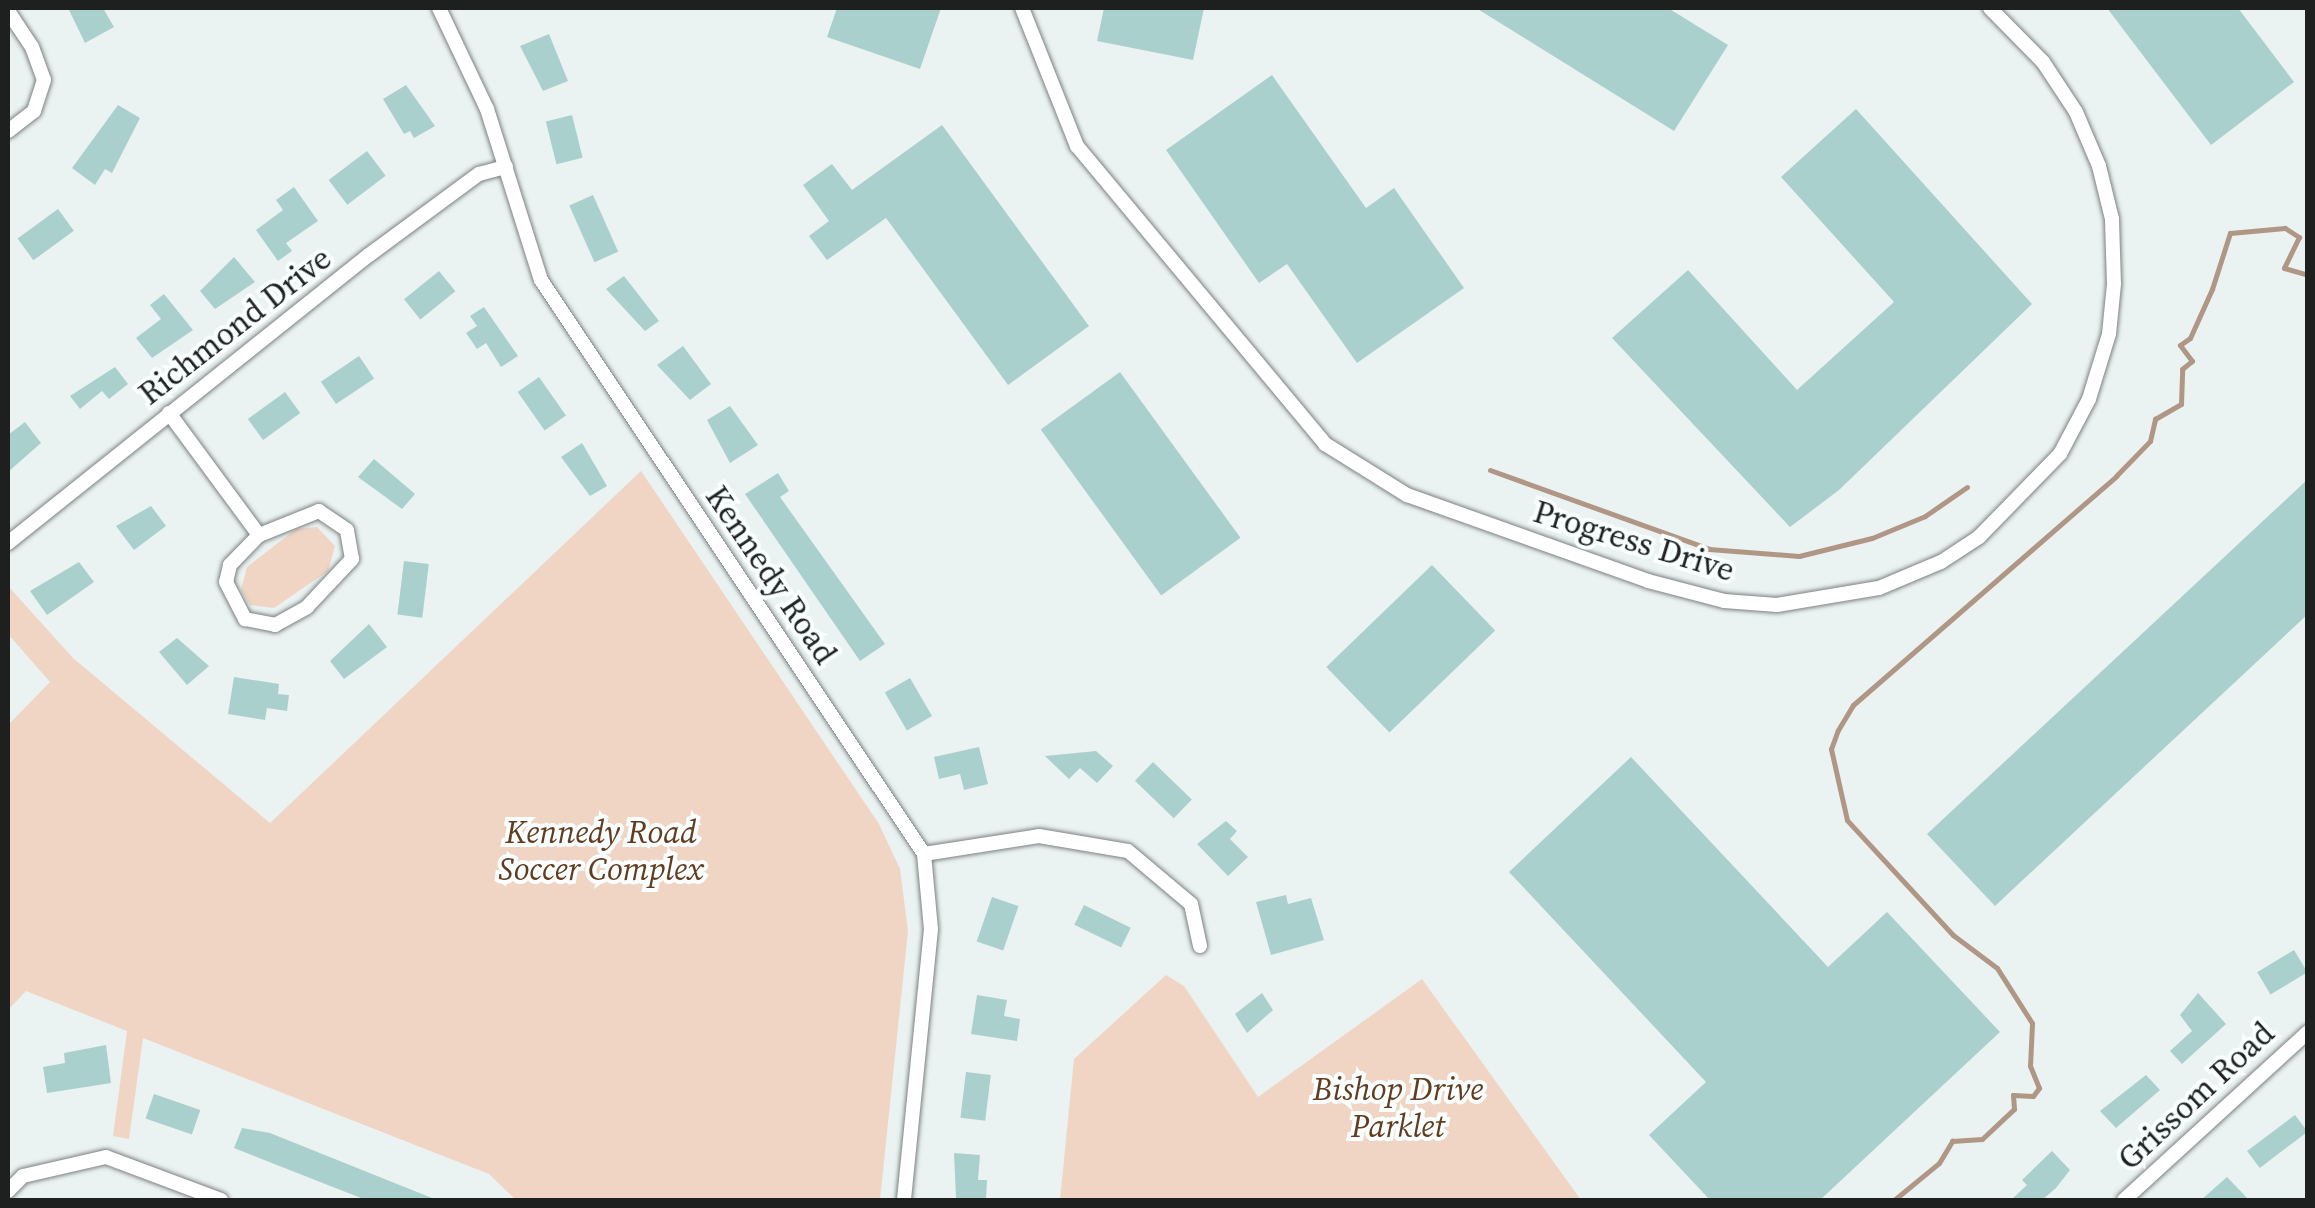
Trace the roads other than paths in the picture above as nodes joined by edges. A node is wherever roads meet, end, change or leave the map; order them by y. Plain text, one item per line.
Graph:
1 (439, 8) edge
2 (1022, 8) edge
3 (1990, 8) edge
4 (8, 11) edge
5 (8, 131) edge
6 (506, 167) junction
7 (168, 413) junction
8 (259, 535) junction
9 (8, 543) edge
10 (924, 854) junction
11 (1200, 946) dead end
12 (2308, 1032) edge
13 (8, 1191) edge
14 (220, 1200) edge
15 (904, 1200) edge
16 (2124, 1200) edge

1 - 6 street, Kennedy Road
2 - 3 street, Progress Drive
4 - 5 street
6 - 7 street, Richmond Drive
6 - 10 street, Kennedy Road
7 - 8 street
7 - 9 street, Richmond Drive
8 - 8 street
10 - 11 street
10 - 15 street, Kennedy Road
12 - 16 street, Grissom Road
13 - 14 street

